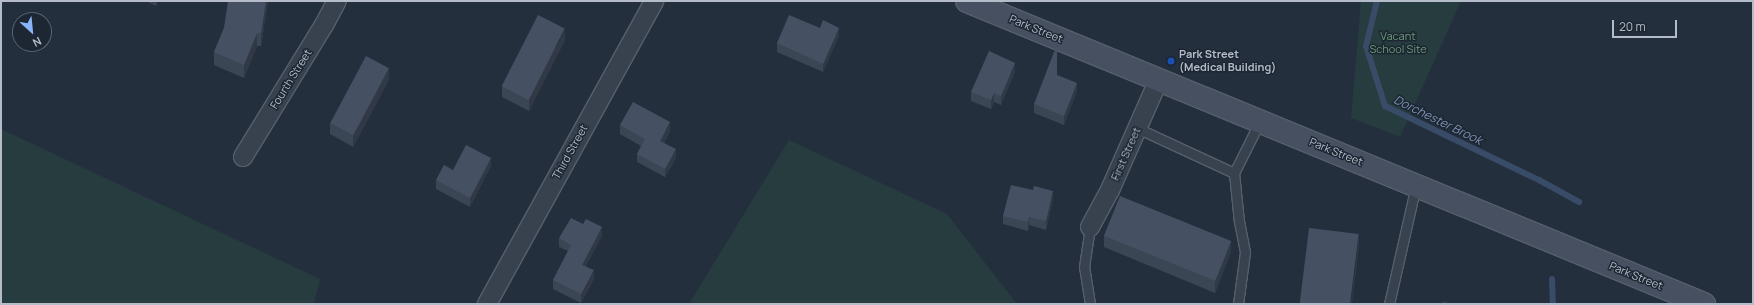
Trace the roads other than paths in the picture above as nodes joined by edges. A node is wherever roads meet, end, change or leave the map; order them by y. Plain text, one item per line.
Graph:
1 (337, 1) edge
2 (654, 1) edge
3 (967, 1) edge
4 (1159, 80) junction
5 (1260, 121) junction
6 (1137, 128) junction
7 (243, 156) dead end
8 (1234, 173) junction
9 (1416, 185) junction
10 (1090, 227) joint
11 (487, 304) edge
12 (1090, 304) edge
13 (1238, 304) edge
14 (1389, 304) edge
15 (1704, 304) edge

1 - 7 street, Fourth Street
2 - 11 street, Third Street
3 - 4 main road, Park Street
4 - 5 main road, Park Street
4 - 6 street, First Street
5 - 8 lane
5 - 9 main road, Park Street
6 - 8 lane
6 - 10 street, First Street
8 - 13 lane
9 - 14 lane
9 - 15 main road, Park Street
10 - 12 lane

